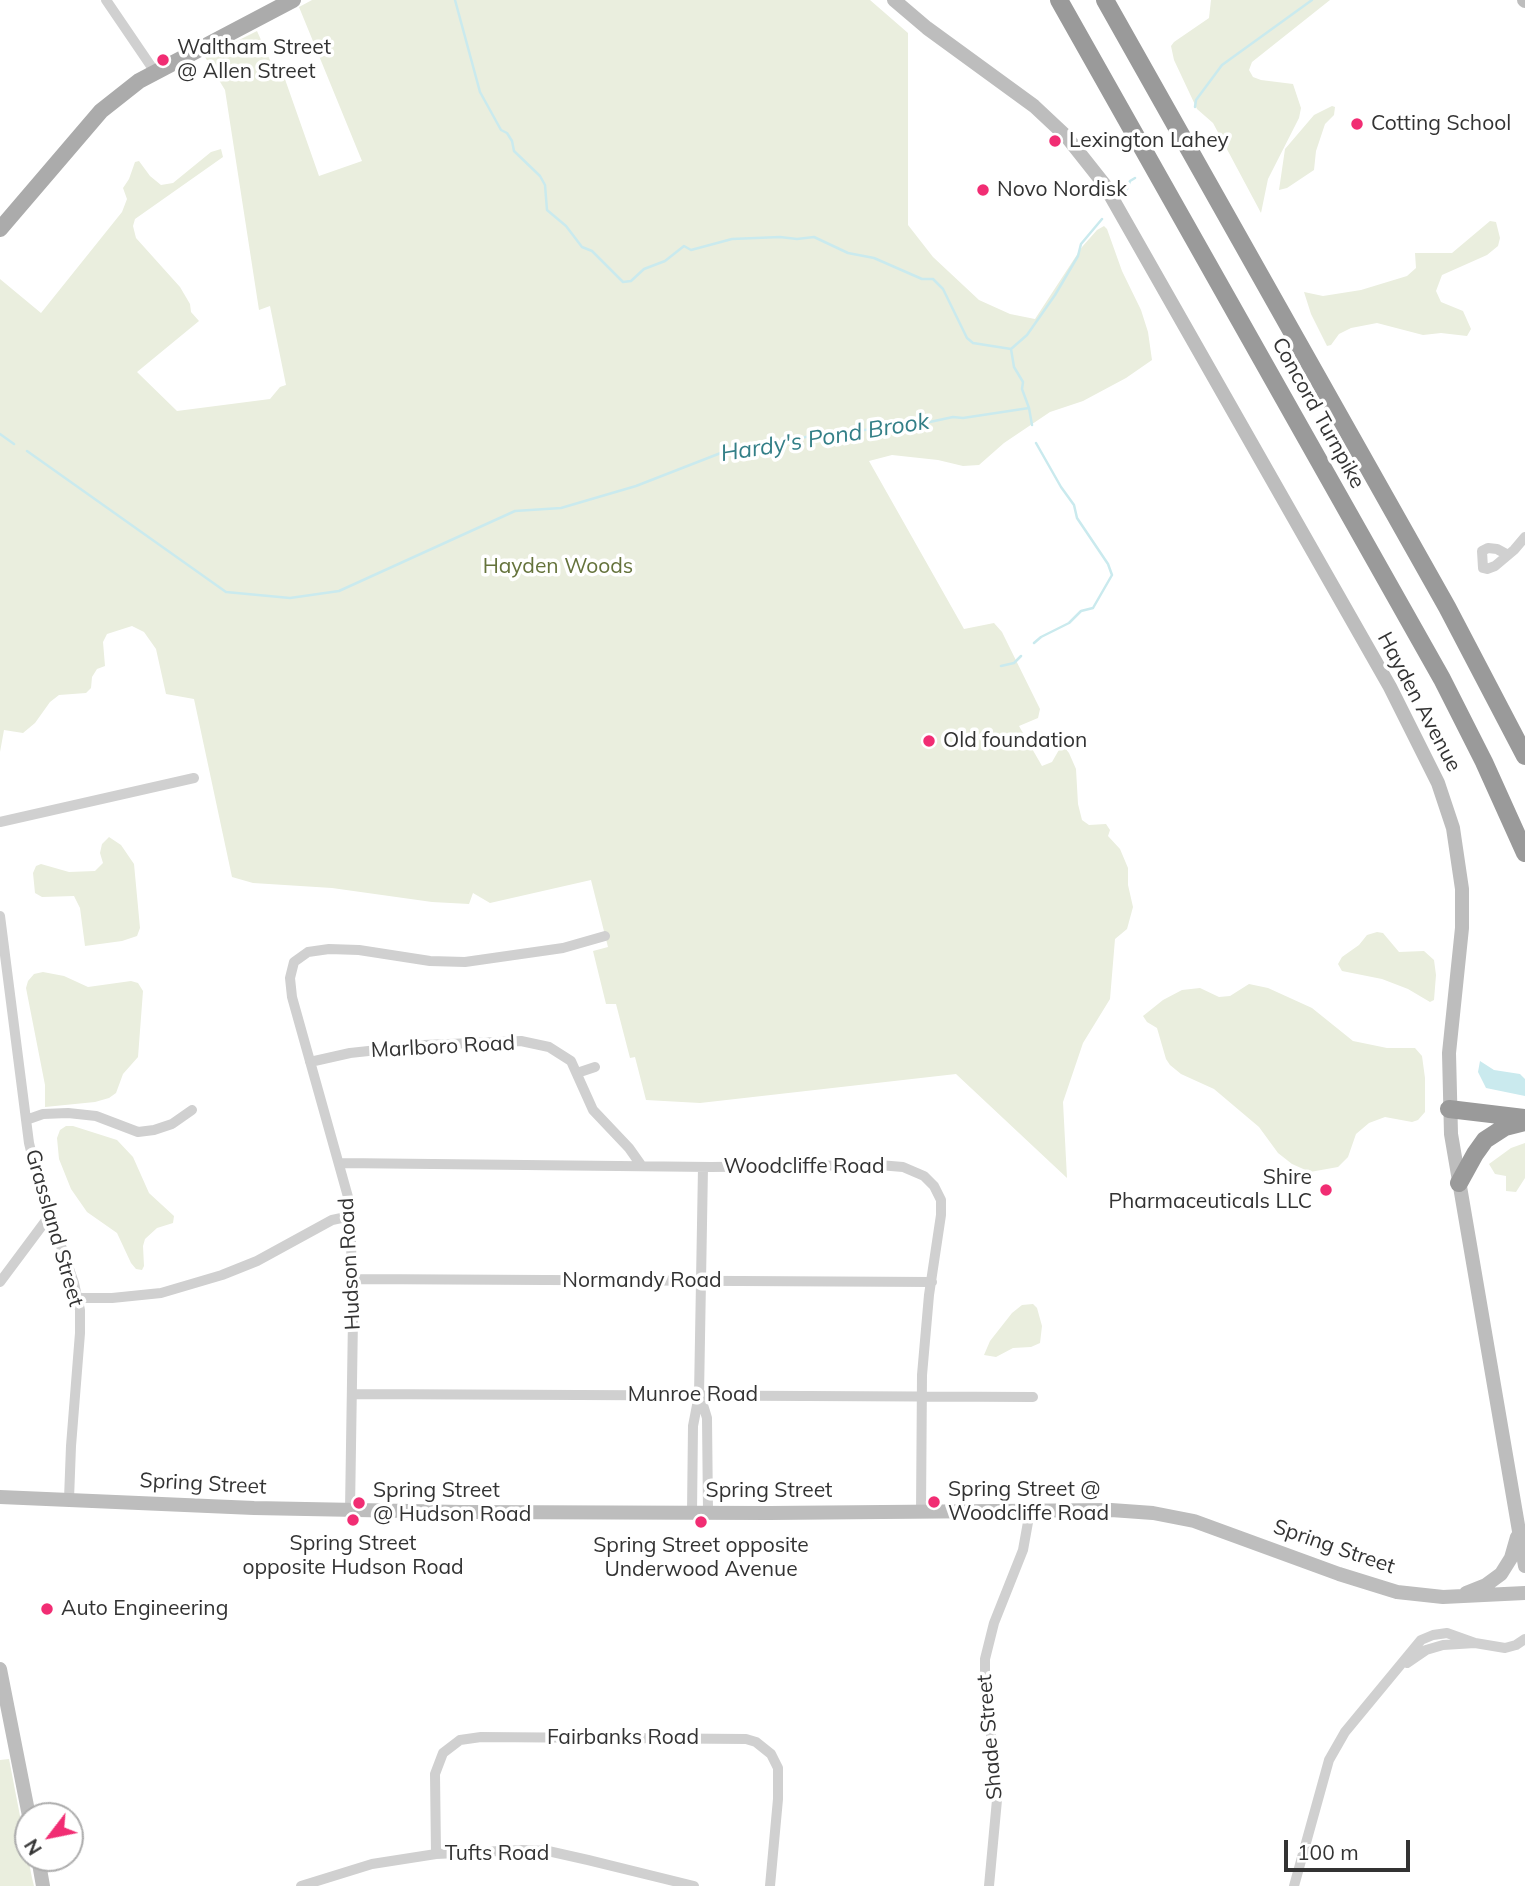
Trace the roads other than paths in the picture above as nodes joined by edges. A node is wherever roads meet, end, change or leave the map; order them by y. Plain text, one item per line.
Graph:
1 (106, 0) edge
2 (293, 0) edge
3 (1059, 0) edge
4 (1105, 0) edge
5 (899, 3) edge
6 (155, 72) junction
7 (0, 229) edge
8 (1525, 537) edge
9 (1508, 555) dead end
10 (1525, 756) edge
11 (194, 778) dead end
12 (0, 822) edge
13 (1525, 853) edge
14 (0, 916) edge
15 (605, 936) dead end
16 (310, 1062) junction
17 (595, 1067) dead end
18 (577, 1073) junction
19 (1449, 1109) junction
20 (192, 1110) dead end
21 (26, 1120) junction
22 (1525, 1120) edge
23 (340, 1163) junction
24 (641, 1165) junction
25 (703, 1167) junction
26 (1459, 1183) junction
27 (50, 1215) junction
28 (351, 1216) junction
29 (353, 1279) junction
30 (701, 1281) junction
31 (0, 1282) edge
32 (932, 1282) junction
33 (77, 1298) junction
34 (352, 1394) junction
35 (699, 1395) junction
36 (921, 1396) junction
37 (1033, 1397) dead end
38 (0, 1497) edge
39 (69, 1499) junction
40 (350, 1510) junction
41 (1030, 1511) junction
42 (692, 1512) junction
43 (708, 1512) junction
44 (921, 1512) junction
45 (1518, 1525) junction
46 (1525, 1566) edge
47 (1525, 1593) edge
48 (1451, 1597) junction
49 (1525, 1639) edge
50 (0, 1669) edge
51 (26, 1802) edge
52 (436, 1854) junction
53 (301, 1886) edge
54 (694, 1886) edge
55 (770, 1886) edge
56 (989, 1886) edge
57 (1294, 1886) edge

1 - 6 street
2 - 6 main road
3 - 13 highway, Concord Turnpike
4 - 10 highway, Concord Turnpike
5 - 19 main road, Hayden Avenue
6 - 7 main road
8 - 9 street
11 - 12 street
14 - 21 street, Grassland Street
15 - 16 street, Hudson Road
16 - 18 street, Marlboro Road
16 - 23 street, Hudson Road
17 - 18 street
18 - 24 street, Marlboro Road
19 - 22 highway
19 - 26 main road, Hayden Avenue
20 - 21 street
21 - 27 street, Grassland Street
22 - 26 highway
23 - 24 street, Woodcliffe Road
23 - 28 street, Hudson Road
24 - 25 street, Woodcliffe Road
25 - 30 street
25 - 32 street, Woodcliffe Road
26 - 45 main road, Hayden Avenue
27 - 31 street
27 - 33 street, Grassland Street
28 - 29 street, Hudson Road
28 - 33 street
29 - 30 street, Normandy Road
29 - 34 street, Hudson Road
30 - 32 street, Normandy Road
30 - 35 street
32 - 36 street, Woodcliffe Road
33 - 39 street, Grassland Street
34 - 35 street, Munroe Road
34 - 40 street, Hudson Road
35 - 36 street, Munroe Road
35 - 42 street
35 - 43 street
36 - 37 street, Munroe Road
36 - 44 street, Woodcliffe Road
38 - 39 main road, Spring Street
39 - 40 main road, Spring Street
40 - 42 main road, Spring Street
41 - 44 main road, Spring Street
41 - 48 main road, Spring Street
41 - 56 street, Shade Street
42 - 43 main road, Spring Street
43 - 44 main road, Spring Street
45 - 46 main road, Hayden Avenue
45 - 48 main road
47 - 48 main road, Spring Street
49 - 57 street
50 - 51 main road
52 - 53 street, Tufts Road
52 - 54 street, Tufts Road
52 - 55 street, Fairbanks Road

